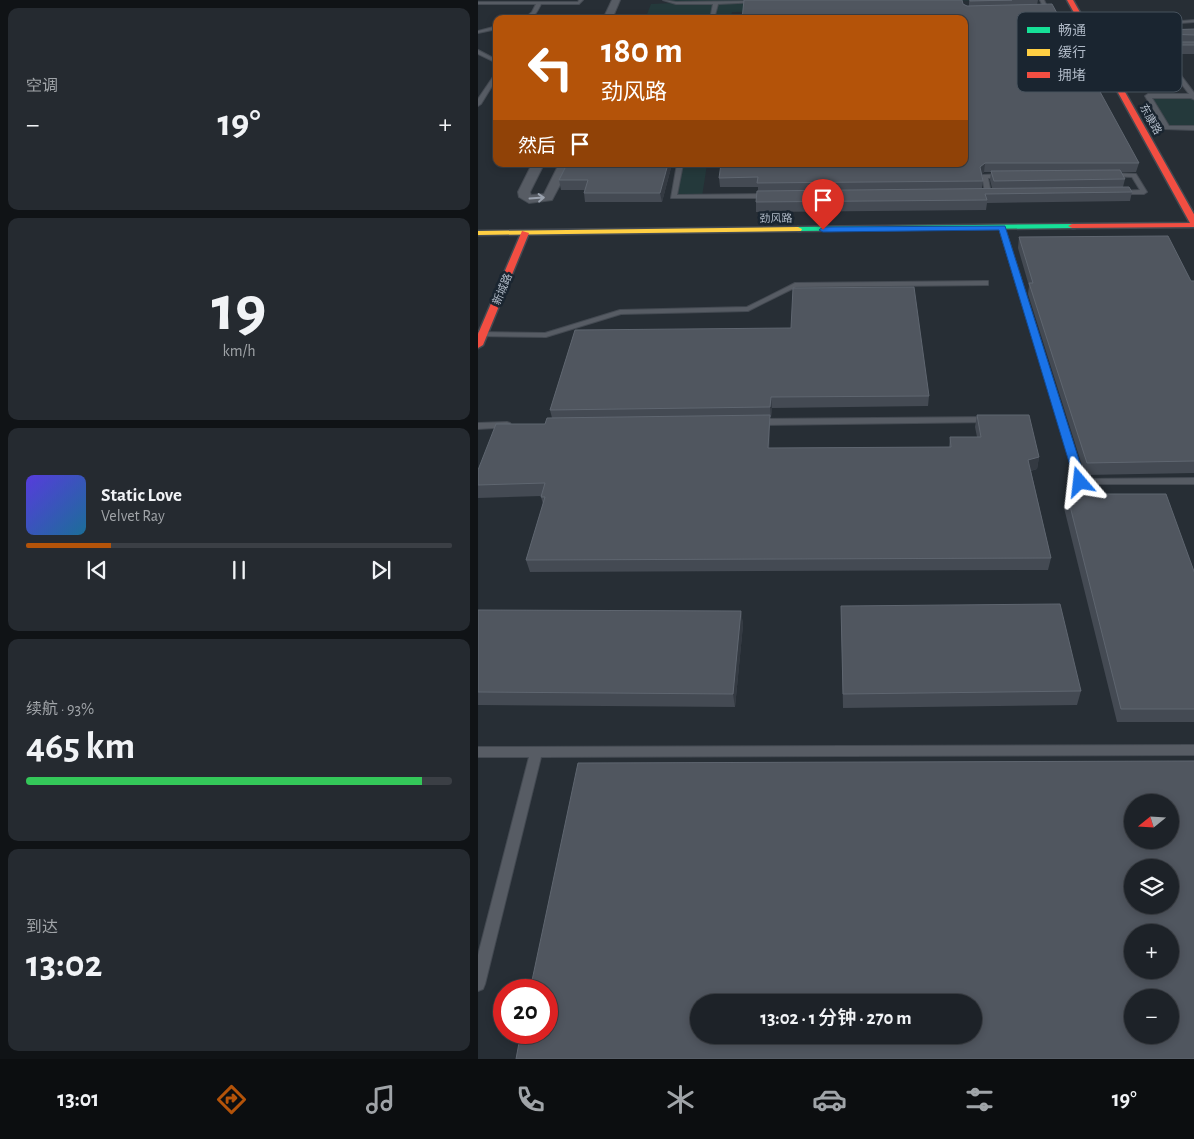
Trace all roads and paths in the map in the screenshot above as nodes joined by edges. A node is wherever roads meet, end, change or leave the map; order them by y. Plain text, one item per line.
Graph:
1 (581, 0) edge
2 (616, 0) edge
3 (666, 0) edge
4 (1032, 0) edge
5 (1042, 0) edge
6 (1070, 0) edge
7 (762, 2) edge
8 (478, 3) edge
9 (539, 3) junction
10 (716, 3) junction
11 (1038, 10) edge
12 (1077, 12) edge
13 (531, 15) edge
14 (608, 15) edge
15 (713, 15) edge
16 (493, 28) edge
17 (478, 32) edge
18 (478, 52) edge
19 (493, 60) edge
20 (493, 80) edge
21 (1182, 81) edge
22 (1121, 92) edge
23 (1194, 97) edge
24 (478, 104) edge
25 (1194, 128) edge
26 (536, 167) edge
27 (563, 167) edge
28 (679, 167) edge
29 (1104, 175) edge
30 (1014, 176) edge
31 (978, 193) edge
32 (988, 193) junction
33 (998, 193) edge
34 (1114, 193) edge
35 (781, 196) edge
36 (1194, 225) edge
37 (1003, 231) junction
38 (1194, 232) edge
39 (478, 233) edge
40 (524, 235) junction
41 (478, 238) edge
42 (504, 239) junction
43 (985, 283) dead end
44 (480, 334) edge
45 (478, 345) edge
46 (1002, 420) edge
47 (745, 423) edge
48 (518, 425) edge
49 (478, 426) edge
50 (1194, 481) edge
51 (1194, 750) edge
52 (478, 752) edge
53 (536, 752) junction
54 (478, 984) edge

1 - 9 lane
2 - 14 street
3 - 10 lane
4 - 5 lane
5 - 11 lane
6 - 12 street, 东康路
7 - 10 lane
8 - 9 lane
9 - 13 lane
10 - 15 lane
16 - 17 lane
18 - 19 lane
20 - 24 lane
21 - 23 lane
22 - 36 street, 东康路
23 - 25 lane
26 -> 27 street
28 - 35 lane
29 - 34 lane
30 - 32 lane
31 - 32 lane
32 - 33 lane
36 - 37 street, 劲风路
37 - 38 street, 劲风路
37 - 40 street, 劲风路
37 - 50 lane
39 - 42 street, 劲风路
40 - 42 street, 劲风路
40 - 44 street, 新城路
41 - 42 street, 劲风路
43 - 44 lane
44 - 45 street, 新城路
46 - 47 lane
48 - 49 lane
51 - 53 lane
52 - 53 lane
53 - 54 lane

